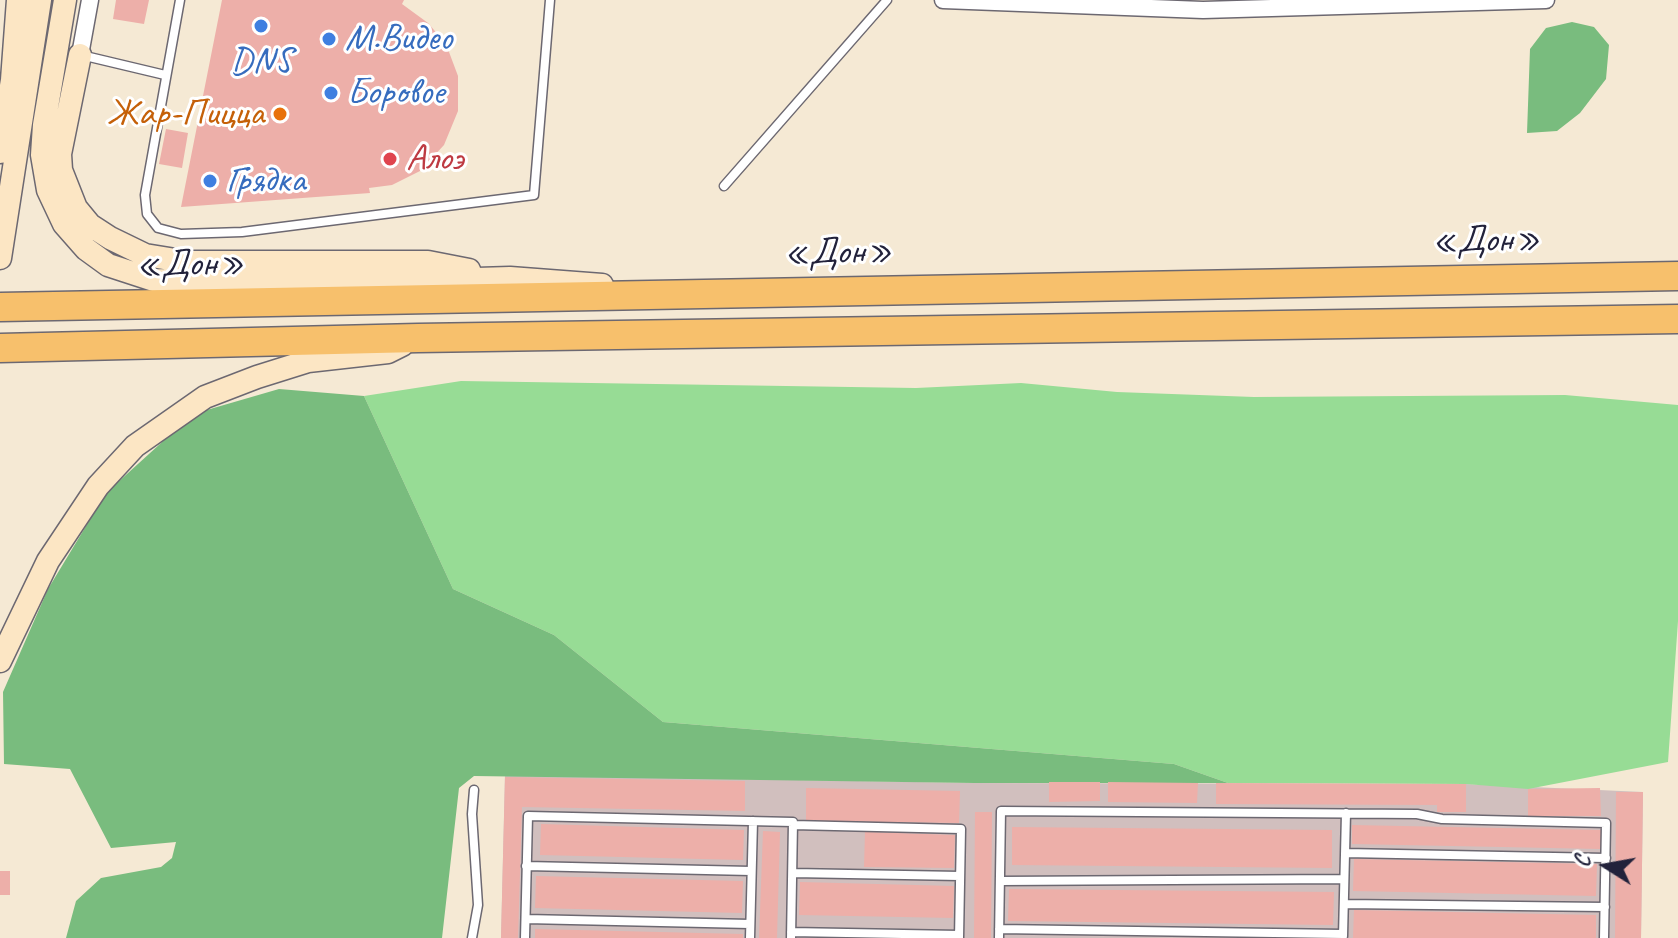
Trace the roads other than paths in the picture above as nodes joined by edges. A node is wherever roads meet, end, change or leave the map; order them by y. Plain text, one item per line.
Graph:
1 (19, 0) edge
2 (40, 0) edge
3 (65, 0) edge
4 (90, 0) edge
5 (180, 0) edge
6 (550, 0) edge
7 (887, 0) edge
8 (943, 0) edge
9 (1546, 0) edge
10 (80, 55) junction
11 (165, 75) junction
12 (0, 152) edge
13 (724, 186) dead end
14 (0, 258) edge
15 (1678, 276) edge
16 (510, 278) junction
17 (657, 294) junction
18 (0, 297) edge
19 (70, 306) junction
20 (0, 307) edge
21 (1678, 319) edge
22 (418, 338) junction
23 (191, 344) junction
24 (0, 348) edge
25 (0, 358) edge
26 (0, 661) edge
27 (474, 790) dead end
28 (1346, 813) junction
29 (753, 821) junction
30 (793, 825) junction
31 (1345, 853) junction
32 (1606, 858) junction
33 (526, 866) junction
34 (751, 871) junction
35 (793, 873) junction
36 (960, 876) junction
37 (1344, 879) junction
38 (1000, 881) junction
39 (1344, 904) junction
40 (1605, 907) junction
41 (526, 919) junction
42 (750, 924) junction
43 (999, 934) edge
44 (791, 935) edge
45 (959, 936) edge
46 (1343, 936) edge
47 (472, 938) edge
48 (525, 938) edge
49 (750, 938) edge
50 (1604, 938) edge

1 - 12 street
2 - 14 street
3 - 16 street
4 - 10 street
5 - 11 lane
6 - 11 lane
7 - 13 lane
8 - 9 street
10 - 11 lane
10 - 16 street
15 - 17 highway, «Дон»
16 - 17 street
17 - 19 highway, «Дон»
18 - 19 street
19 - 20 highway, «Дон»
21 - 22 highway, «Дон»
22 - 23 highway, «Дон»
22 - 26 street
23 - 24 highway, «Дон»
23 - 25 street
27 - 47 lane
28 - 31 lane
28 - 32 lane
28 - 38 lane
29 - 30 lane
29 - 33 lane
29 - 34 lane
30 - 35 lane
30 - 36 lane
31 - 32 lane
31 - 37 lane
32 - 40 lane
33 - 34 lane
33 - 41 lane
34 - 42 lane
35 - 36 lane
35 - 44 lane
36 - 45 lane
37 - 38 lane
37 - 39 lane
38 - 43 lane
39 - 40 lane
39 - 46 lane
40 - 50 lane
41 - 42 lane
41 - 48 lane
42 - 49 lane
43 - 46 lane
44 - 45 lane

